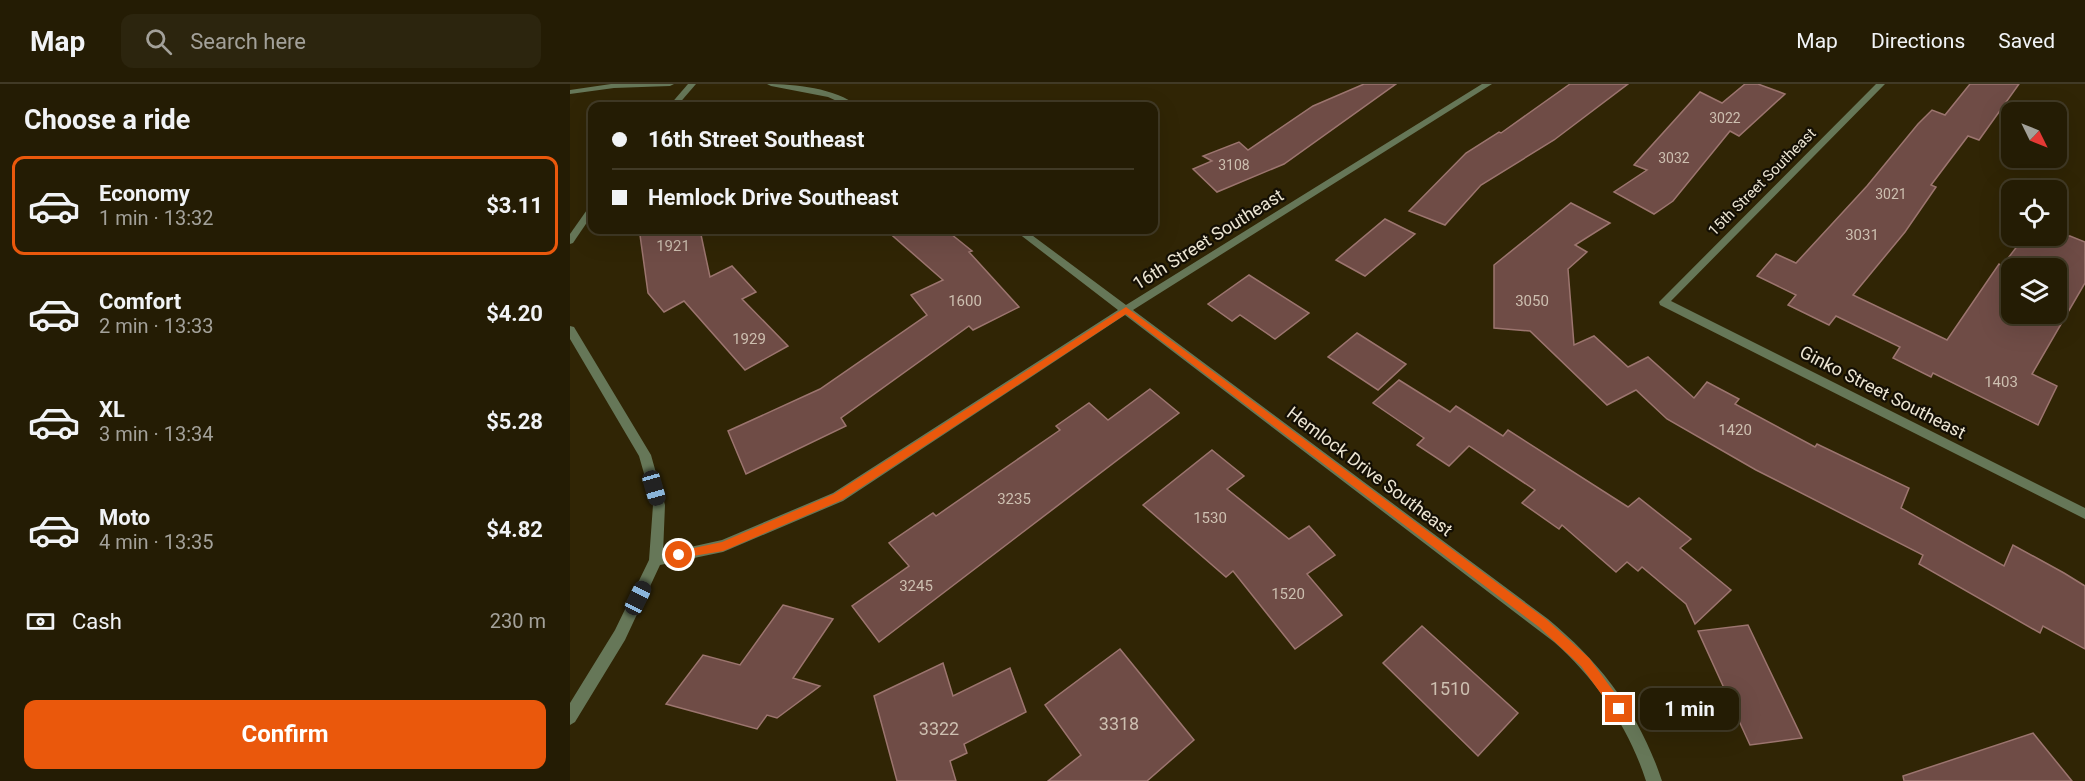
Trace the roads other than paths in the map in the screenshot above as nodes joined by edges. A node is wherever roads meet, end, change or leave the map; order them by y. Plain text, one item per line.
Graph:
1 (670, 84) edge
2 (692, 84) edge
3 (771, 84) edge
4 (1488, 84) edge
5 (1881, 84) edge
6 (570, 92) edge
7 (676, 102) edge
8 (845, 102) edge
9 (588, 215) edge
10 (1024, 234) edge
11 (570, 242) edge
12 (1664, 302) joint
13 (1126, 310) junction
14 (570, 330) edge
15 (2085, 514) edge
16 (656, 560) junction
17 (570, 717) edge
18 (1654, 781) edge

1 - 6 street
2 - 7 street
3 - 8 street
4 - 13 street, 16th Street Southeast
5 - 12 street, 15th Street Southeast
9 - 11 street
10 - 13 street, Hemlock Drive Southeast
12 - 15 street, Ginko Street Southeast
13 - 16 street, 16th Street Southeast
13 - 18 street, Hemlock Drive Southeast
14 - 16 street
16 - 17 street

